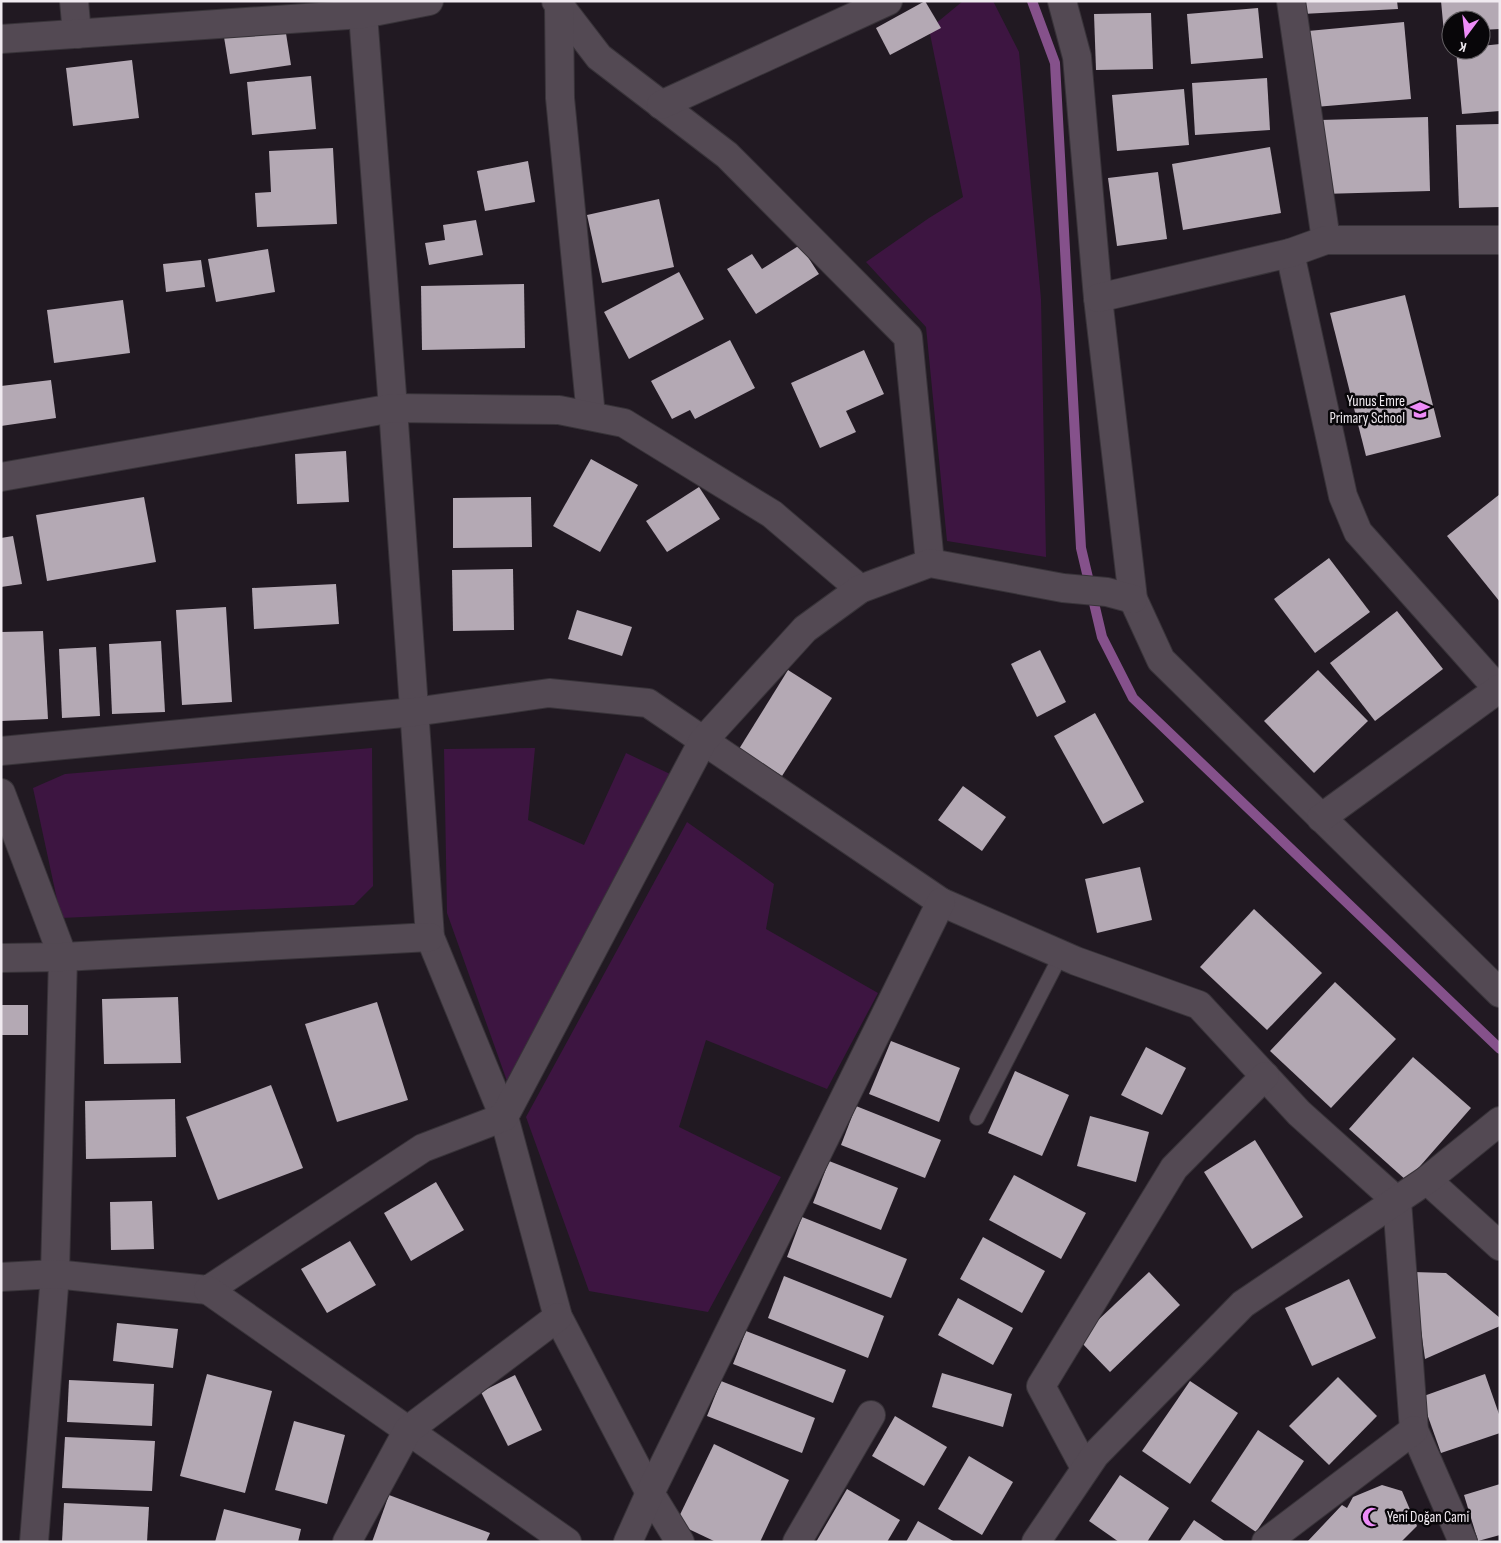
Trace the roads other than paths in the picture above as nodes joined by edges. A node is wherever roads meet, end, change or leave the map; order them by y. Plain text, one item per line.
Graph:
1 (74, 1) edge
2 (429, 1) edge
3 (888, 1) edge
4 (1062, 1) edge
5 (1291, 1) edge
6 (558, 3) edge
7 (363, 7) edge
8 (77, 34) junction
9 (1, 39) edge
10 (661, 105) junction
11 (1326, 240) junction
12 (1500, 240) edge
13 (1290, 254) junction
14 (1098, 298) junction
15 (393, 408) junction
16 (591, 416) junction
17 (1, 477) edge
18 (930, 564) junction
19 (860, 589) junction
20 (1133, 599) junction
21 (1499, 689) edge
22 (414, 712) junction
23 (703, 741) junction
24 (1, 751) edge
25 (1, 793) edge
26 (1322, 818) junction
27 (941, 902) junction
28 (430, 937) junction
29 (1061, 955) junction
30 (1, 958) edge
31 (63, 958) junction
32 (1499, 990) edge
33 (1265, 1076) junction
34 (504, 1117) junction
35 (977, 1118) dead end
36 (1500, 1121) edge
37 (1427, 1180) junction
38 (1397, 1201) junction
39 (1500, 1246) edge
40 (55, 1274) junction
41 (1, 1277) edge
42 (208, 1290) junction
43 (558, 1317) junction
44 (871, 1415) dead end
45 (408, 1430) junction
46 (1414, 1430) junction
47 (1085, 1468) junction
48 (650, 1492) junction
49 (34, 1542) edge
50 (347, 1542) edge
51 (567, 1542) edge
52 (628, 1542) edge
53 (680, 1542) edge
54 (797, 1542) edge
55 (1036, 1542) edge
56 (1266, 1542) edge
57 (1463, 1542) edge

1 - 8 street
2 - 7 street
3 - 10 street
4 - 14 street
5 - 11 street
6 - 10 street
6 - 16 street
7 - 8 street
7 - 15 street
8 - 9 street
10 - 18 street
11 - 12 street
11 - 13 street
13 - 14 street
13 - 21 street
14 - 20 street
15 - 16 street
15 - 17 street
15 - 22 street
16 - 19 street
18 - 19 street
18 - 20 street
19 - 23 street
20 - 26 street
21 - 26 street
22 - 23 street
22 - 24 street
22 - 28 street
23 - 27 street
23 - 34 street
25 - 31 street
26 - 32 street
27 - 29 street
27 - 48 street
28 - 31 street
28 - 34 street
29 - 33 street
29 - 35 lane
30 - 31 street
31 - 40 street
33 - 38 street
33 - 47 street
34 - 42 street
34 - 43 street
36 - 37 street
37 - 38 street
37 - 39 street
38 - 46 street
38 - 47 street
40 - 41 street
40 - 42 street
40 - 49 street
42 - 45 street
43 - 45 street
43 - 48 street
44 - 54 street
45 - 50 street
45 - 51 street
46 - 56 street
46 - 57 street
47 - 55 street
48 - 52 street
48 - 53 street

